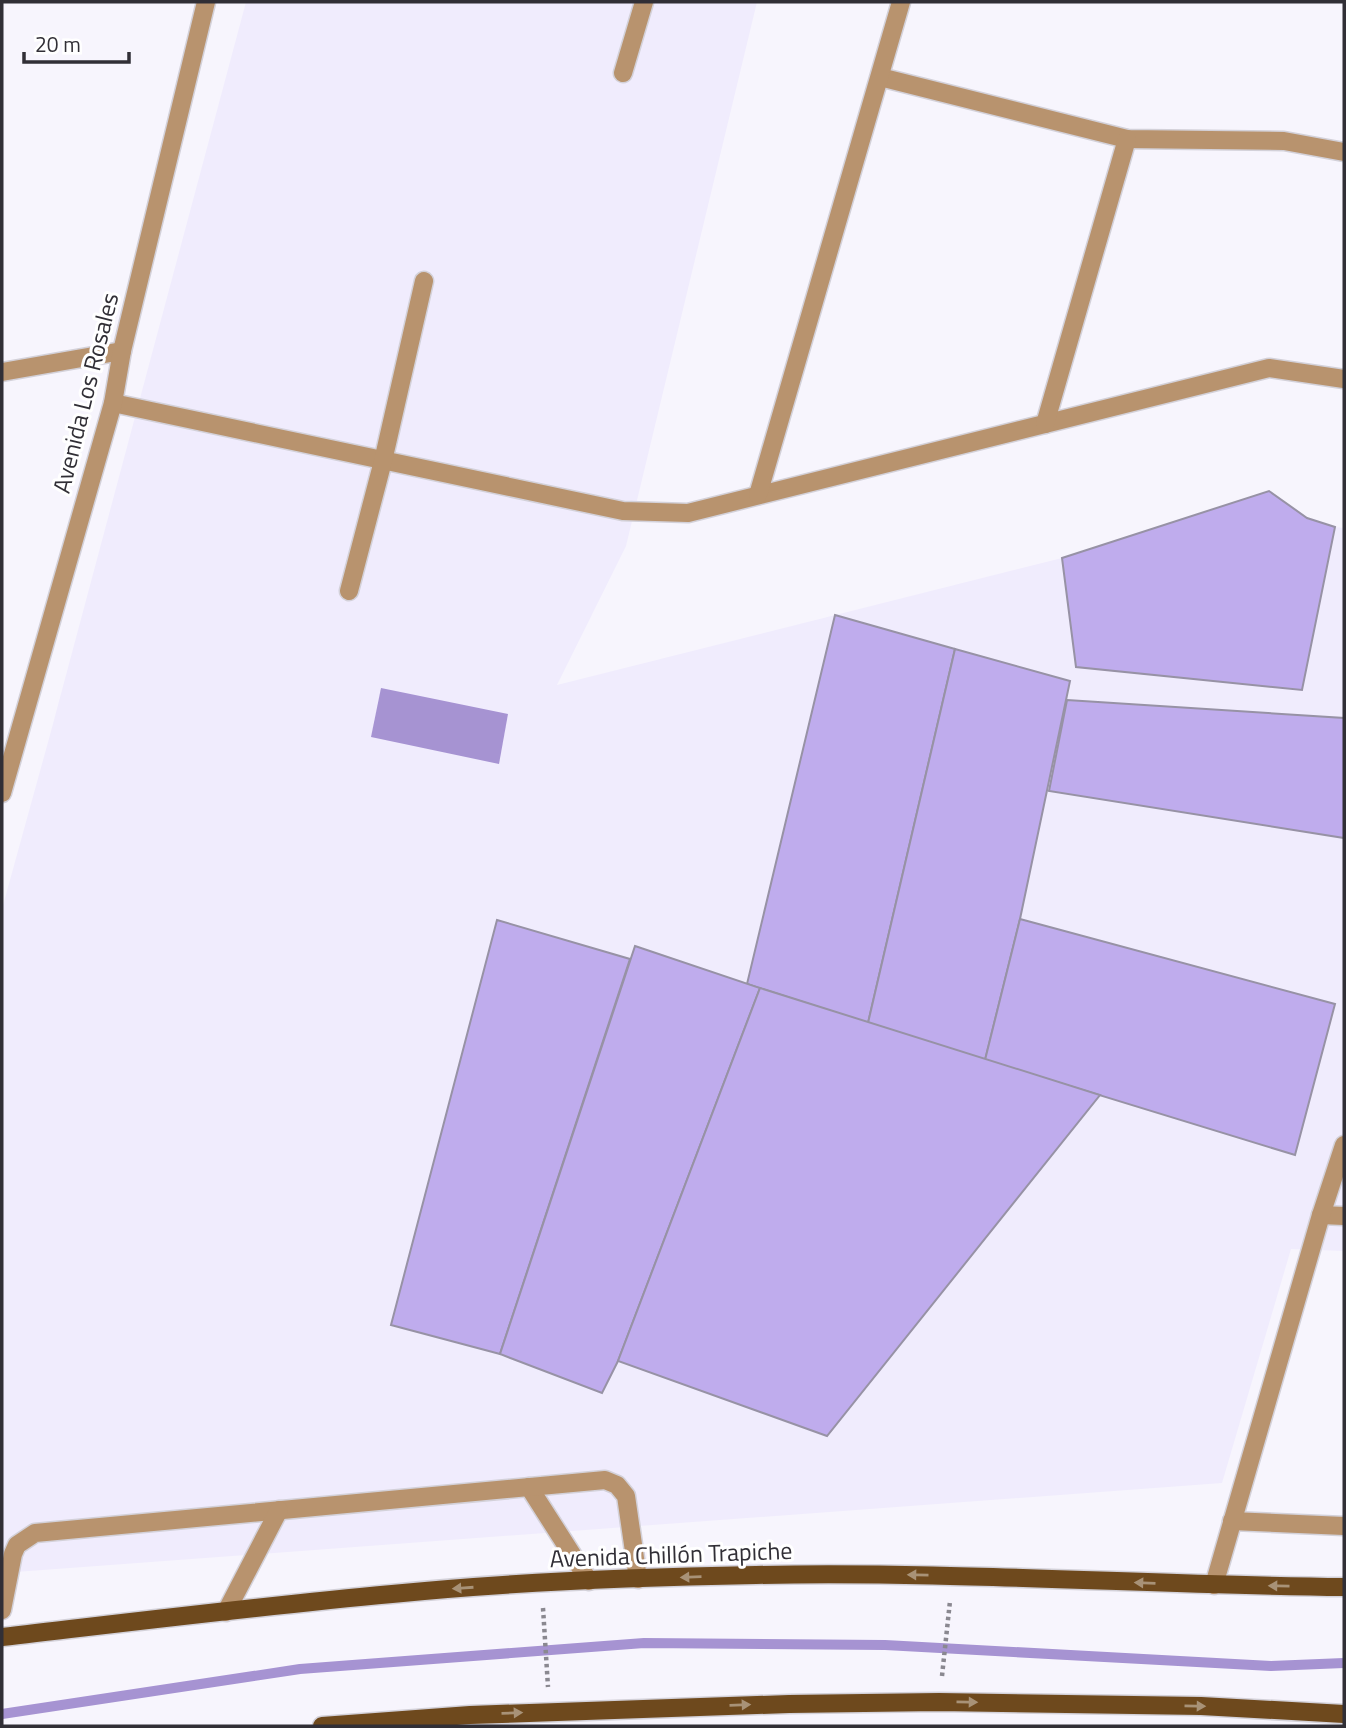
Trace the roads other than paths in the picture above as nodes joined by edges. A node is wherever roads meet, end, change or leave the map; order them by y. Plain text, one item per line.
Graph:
1 (206, 2) edge
2 (644, 2) edge
3 (901, 2) edge
4 (623, 73) dead end
5 (880, 76) junction
6 (1127, 139) junction
7 (1344, 152) edge
8 (424, 281) dead end
9 (122, 351) junction
10 (2, 372) edge
11 (1344, 379) edge
12 (113, 403) junction
13 (1045, 424) junction
14 (383, 461) junction
15 (758, 495) junction
16 (349, 591) dead end
17 (2, 793) edge
18 (1344, 1145) edge
19 (1321, 1215) junction
20 (1344, 1216) edge
21 (529, 1487) junction
22 (279, 1510) junction
23 (1232, 1521) junction
24 (1344, 1526) edge
25 (638, 1579) junction
26 (589, 1581) junction
27 (1214, 1586) junction
28 (1344, 1587) edge
29 (2, 1609) edge
30 (226, 1612) junction
31 (2, 1637) edge
32 (1344, 1714) edge
33 (322, 1726) edge

1 - 9 street, Avenida Los Rosales
2 - 4 street
3 - 5 street
5 - 6 street
5 - 15 street
6 - 7 street
6 - 13 street
8 - 14 street
9 - 10 street
9 - 12 street, Avenida Los Rosales
11 - 13 street
12 - 14 street
12 - 17 street, Avenida Los Rosales
13 - 15 street
14 - 15 street
14 - 16 street
18 - 19 street
19 - 20 street
19 - 23 street
21 - 22 street
21 - 25 street
21 - 26 street
22 - 29 street
22 - 30 street
23 - 24 street
23 - 27 street
25 - 26 main road, Avenida Chillón Trapiche
27 -> 25 main road, Avenida Chillón Trapiche
26 -> 30 main road, Avenida Chillón Trapiche
28 -> 27 main road, Avenida Chillón Trapiche
30 - 31 main road, Avenida Chillón Trapiche
33 -> 32 main road

